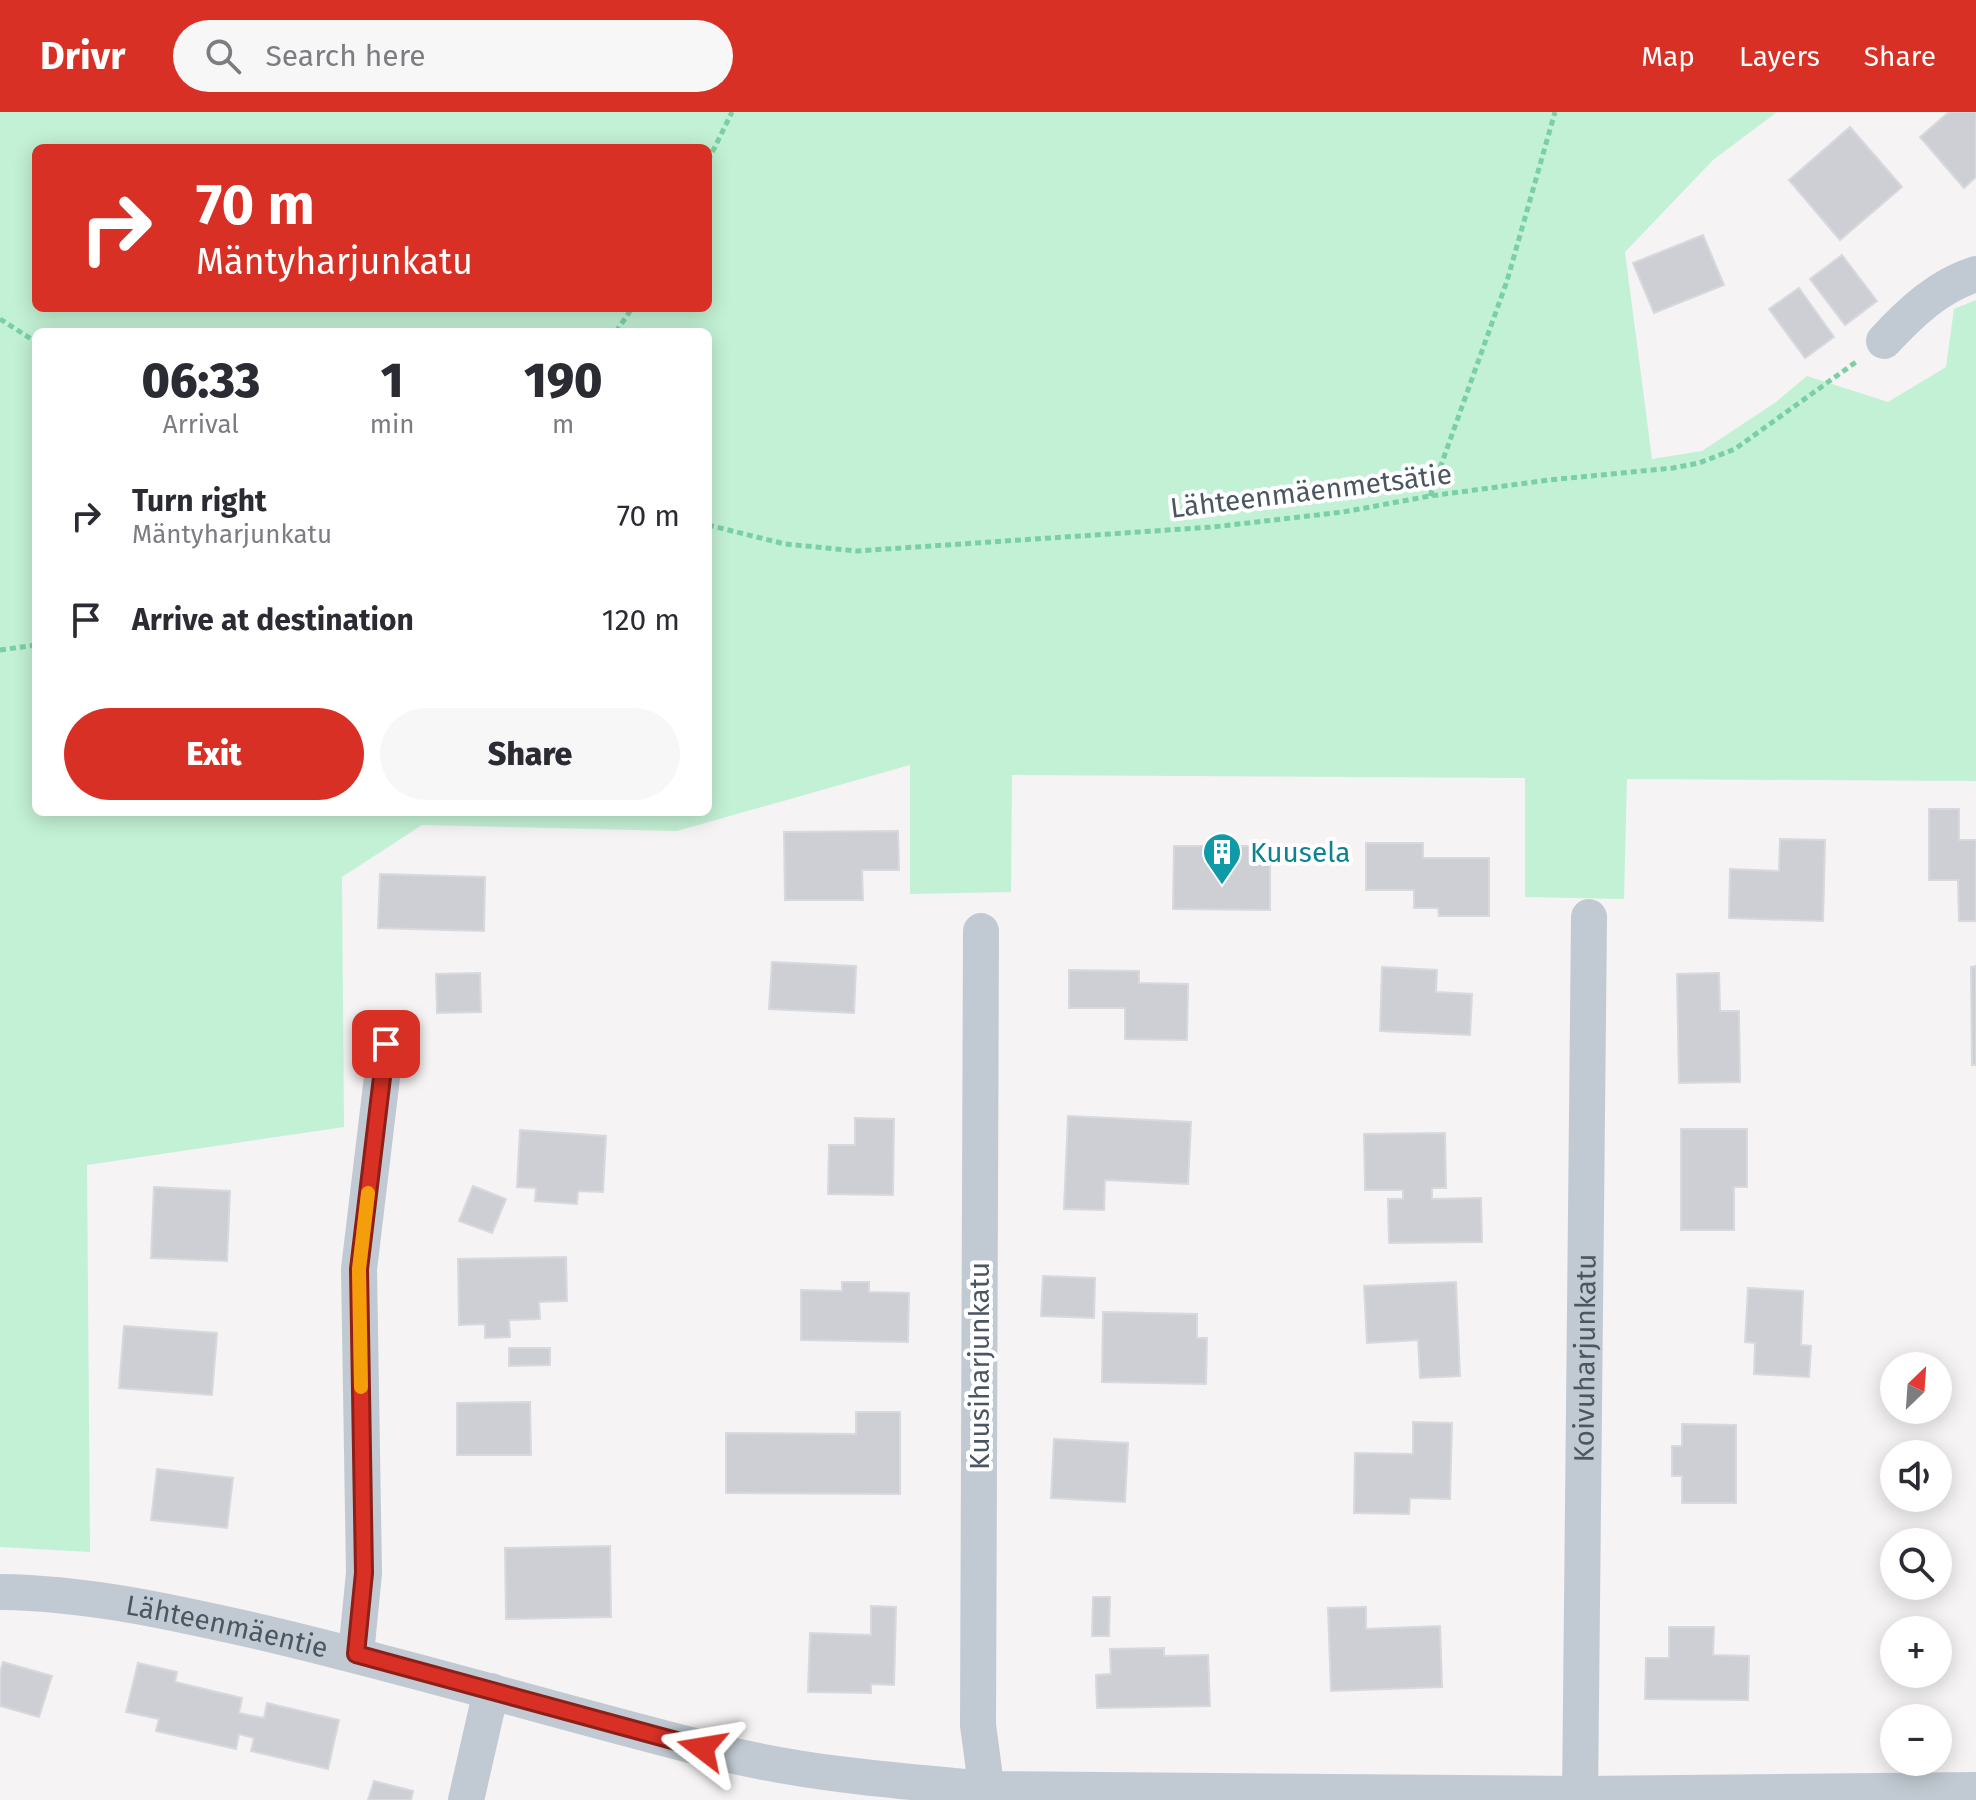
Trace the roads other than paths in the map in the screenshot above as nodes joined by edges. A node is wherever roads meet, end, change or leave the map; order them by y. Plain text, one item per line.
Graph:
1 (1976, 274) edge
2 (1884, 341) road end
3 (1589, 917) dead end
4 (981, 931) dead end
5 (386, 1044) dead end
6 (0, 1592) edge
7 (356, 1654) junction
8 (491, 1691) junction
9 (1976, 1790) edge
10 (988, 1795) edge
11 (1580, 1797) edge
12 (466, 1800) edge

1 - 2 street
3 - 11 street, Koivuharjunkatu
4 - 10 street, Kuusiharjunkatu
5 - 7 street
6 - 7 street, Lähteenmäentie
7 - 8 street, Lähteenmäentie
8 - 10 street, Lähteenmäentie
8 - 12 street
9 - 11 street, Lähteenmäentie
10 - 11 street, Lähteenmäentie

